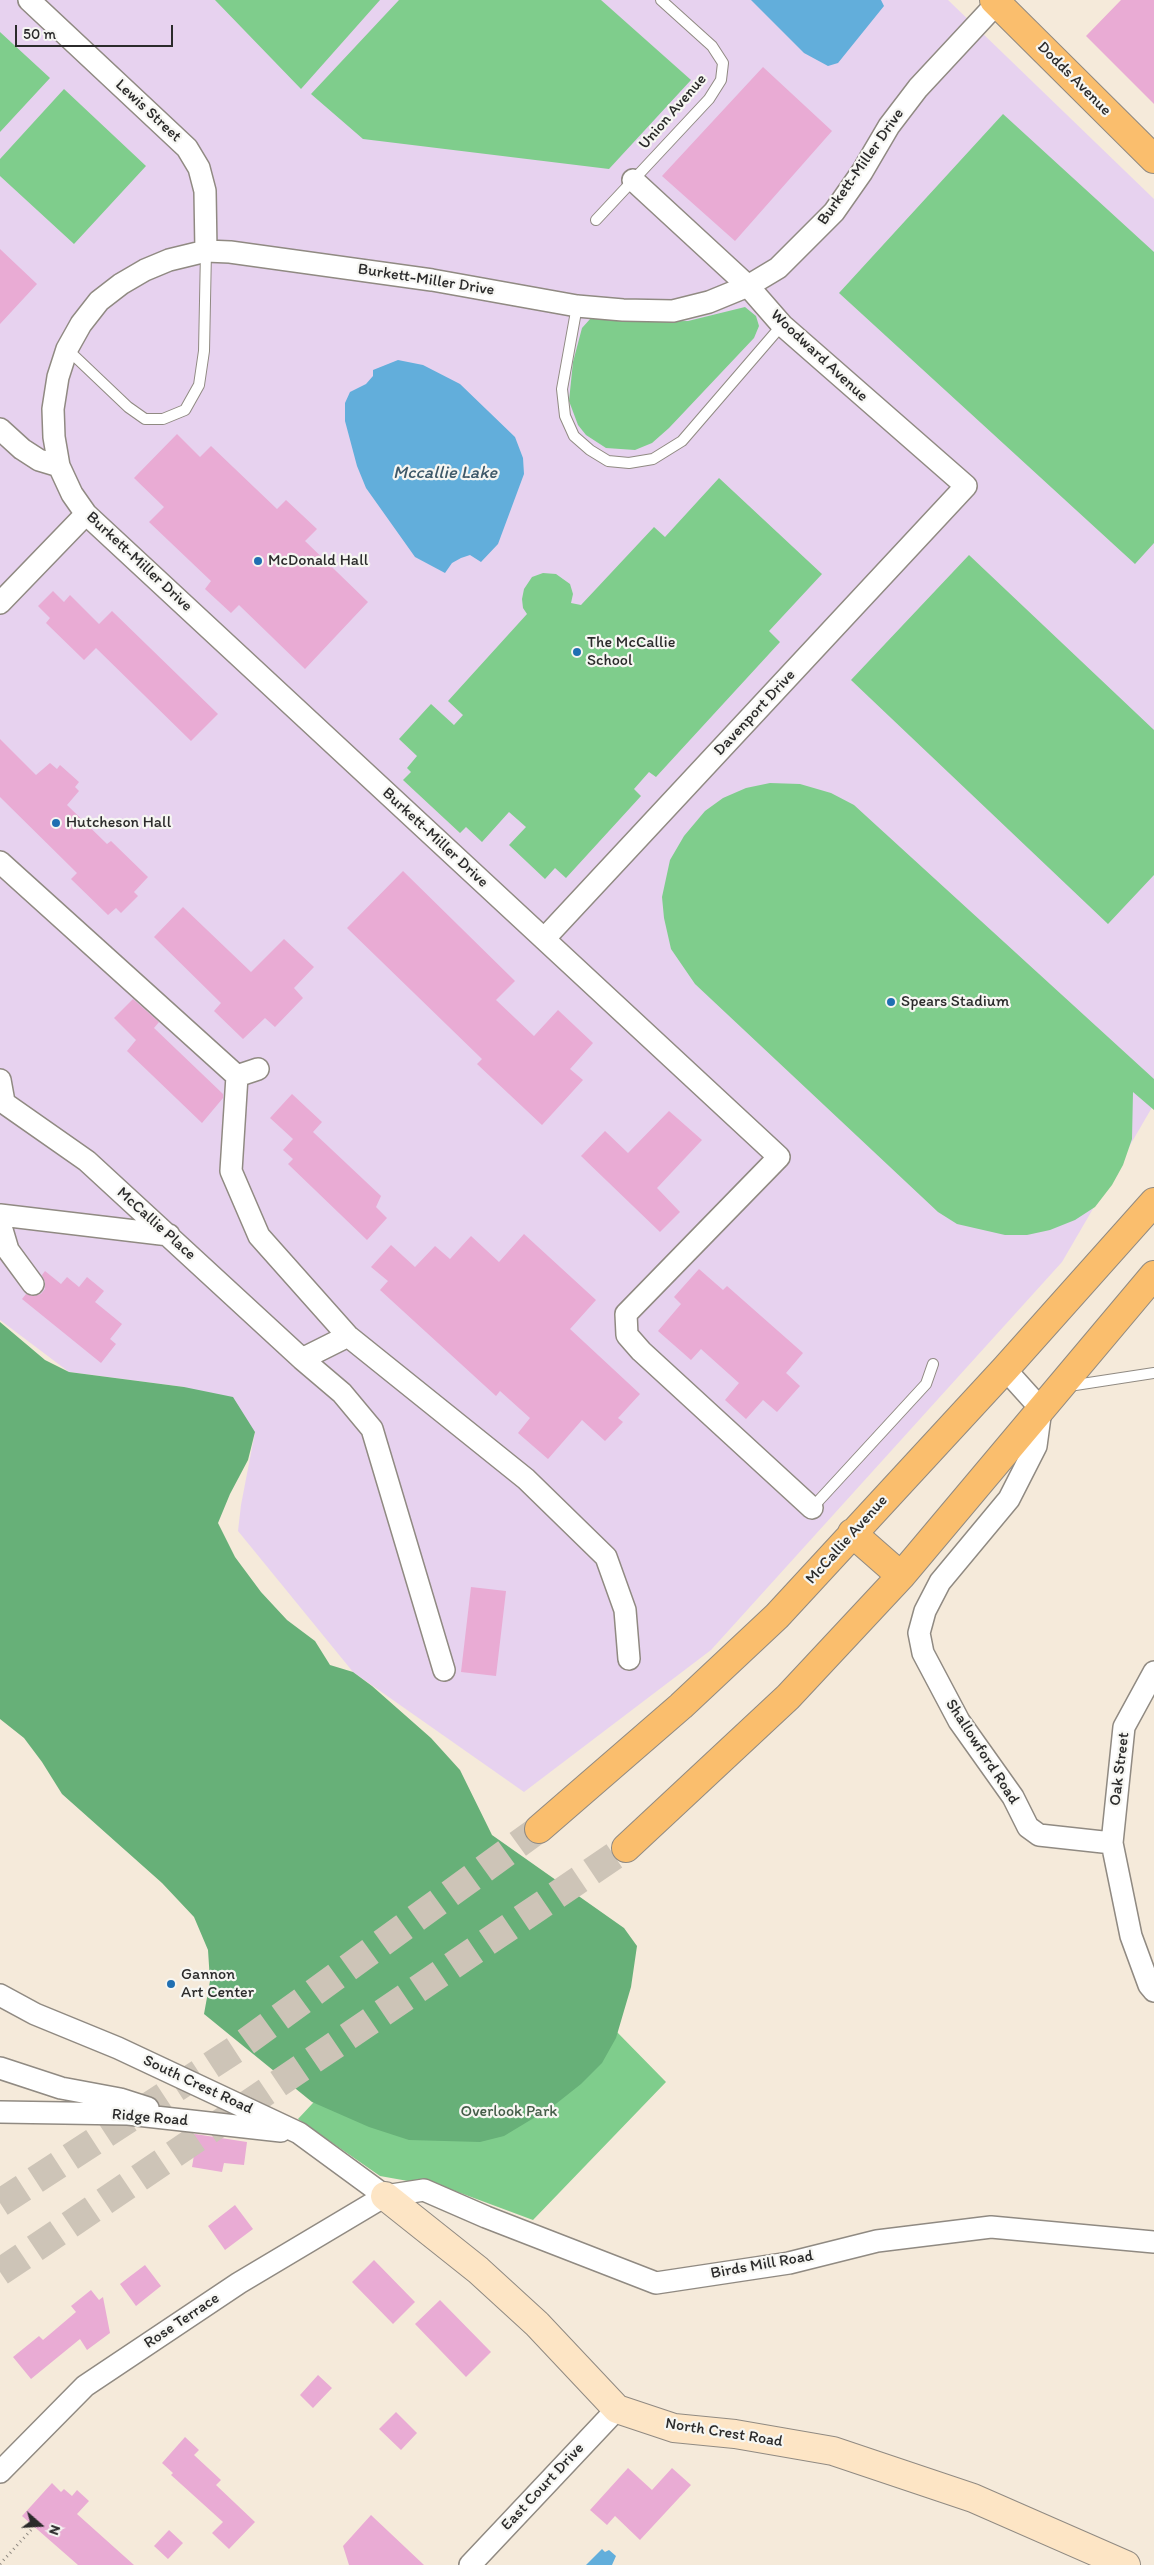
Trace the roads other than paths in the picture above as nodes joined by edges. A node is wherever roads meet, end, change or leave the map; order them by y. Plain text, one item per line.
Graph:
1 (29, 0) edge
2 (661, 0) edge
3 (997, 1) edge
4 (1154, 159) edge
5 (634, 180) junction
6 (596, 220) dead end
7 (206, 252) junction
8 (748, 286) junction
9 (576, 306) junction
10 (782, 326) junction
11 (67, 349) junction
12 (0, 428) edge
13 (59, 466) junction
14 (966, 486) joint
15 (86, 514) junction
16 (0, 603) edge
17 (0, 862) edge
18 (544, 939) junction
19 (258, 1069) dead end
20 (238, 1076) junction
21 (0, 1080) edge
22 (2, 1101) edge
23 (1154, 1200) edge
24 (0, 1215) edge
25 (0, 1224) edge
26 (168, 1235) junction
27 (1154, 1275) edge
28 (33, 1284) dead end
29 (348, 1336) junction
30 (302, 1359) junction
31 (933, 1364) dead end
32 (1005, 1369) junction
33 (1154, 1373) edge
34 (1060, 1386) junction
35 (1041, 1409) junction
36 (812, 1508) joint
37 (852, 1533) junction
38 (901, 1576) junction
39 (629, 1659) dead end
40 (444, 1670) dead end
41 (1154, 1672) edge
42 (539, 1829) tunnel mouth
43 (1112, 1842) junction
44 (626, 1848) tunnel mouth
45 (1154, 1991) edge
46 (0, 1995) edge
47 (0, 2068) edge
48 (0, 2102) edge
49 (0, 2112) edge
50 (27, 2113) junction
51 (182, 2120) junction
52 (299, 2133) junction
53 (384, 2196) junction
54 (1154, 2242) edge
55 (617, 2409) junction
56 (0, 2472) edge
57 (1114, 2562) edge
58 (470, 2565) edge

1 - 7 street, Lewis Street
2 - 5 lane, Union Avenue
3 - 4 main road, Dodds Avenue
3 - 8 street, Burkett-Miller Drive
5 - 6 lane, Union Avenue
5 - 8 street, Woodward Avenue
7 - 9 street, Burkett-Miller Drive
7 - 11 street, Burkett-Miller Drive
7 - 11 lane
8 - 9 street, Burkett-Miller Drive
8 - 10 street, Woodward Avenue
9 - 10 lane
10 - 14 street, Woodward Avenue
11 - 13 street, Burkett-Miller Drive
12 - 13 street
13 - 15 street, Burkett-Miller Drive
14 - 18 street, Davenport Drive
15 - 16 street
15 - 18 street, Burkett-Miller Drive
17 - 20 street
18 - 36 street, Burkett-Miller Drive
19 - 20 street
20 - 29 street
21 - 22 street
22 - 26 street, McCallie Place
23 - 32 main road, McCallie Avenue
24 - 26 street
25 - 28 street
26 - 30 street, McCallie Place
27 - 34 main road
29 - 30 street
29 - 39 street
30 - 40 street, McCallie Place
31 - 36 lane
32 - 35 street
32 - 37 main road, McCallie Avenue
33 - 34 lane
34 - 35 main road
35 - 38 main road
35 - 43 street, Shallowford Road
37 - 38 main road
37 - 42 main road, McCallie Avenue
38 - 44 main road
41 - 43 street, Oak Street
43 - 45 street
46 - 52 street, South Crest Road
47 - 51 street
48 - 50 street
49 - 50 street, Ridge Road
50 - 51 street, Ridge Road
51 - 52 street, Ridge Road
52 - 53 street, South Crest Road
53 - 54 street, Birds Mill Road
53 - 55 street, North Crest Road
53 - 56 street, Rose Terrace
55 - 57 street, North Crest Road
55 - 58 street, East Court Drive

